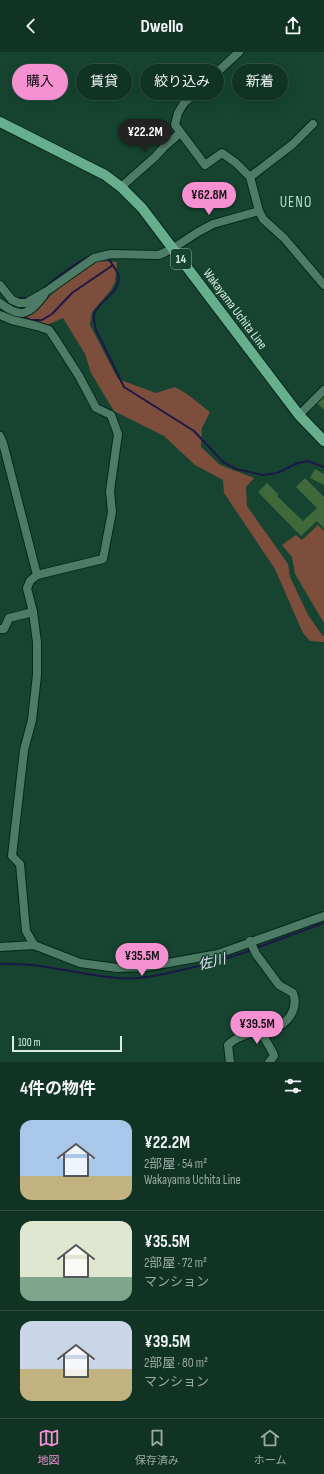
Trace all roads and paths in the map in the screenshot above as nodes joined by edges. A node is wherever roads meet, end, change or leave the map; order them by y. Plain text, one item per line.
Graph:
1 (239, 52) edge
2 (0, 122) edge
3 (313, 124) dead end
4 (180, 133) junction
5 (250, 177) junction
6 (121, 187) junction
7 (259, 211) junction
8 (172, 248) junction
9 (0, 285) edge
10 (324, 286) edge
11 (47, 291) junction
12 (0, 303) edge
13 (0, 315) edge
14 (324, 390) edge
15 (299, 415) junction
16 (0, 436) edge
17 (324, 441) edge
18 (37, 575) junction
19 (33, 612) junction
20 (0, 630) edge
21 (324, 916) edge
22 (250, 943) junction
23 (34, 945) junction
24 (0, 947) edge
25 (260, 1030) junction
26 (230, 1062) edge
27 (269, 1062) edge

1 - 4 street
2 - 6 main road, Wakayama Uchita Line / 14
3 - 5 street
4 - 5 street
4 - 6 street
5 - 7 street
6 - 8 main road, Wakayama Uchita Line / 14
7 - 8 street
7 - 10 street
8 - 11 street
8 - 15 main road, Wakayama Uchita Line / 14
9 - 11 street
11 - 12 street
13 - 18 street
14 - 15 street
15 - 17 main road, Wakayama Uchita Line / 14
16 - 18 street
18 - 19 street
19 - 20 street
19 - 23 street
21 - 22 street
22 - 23 street
22 - 25 street
23 - 24 street
25 - 26 street
25 - 27 street

